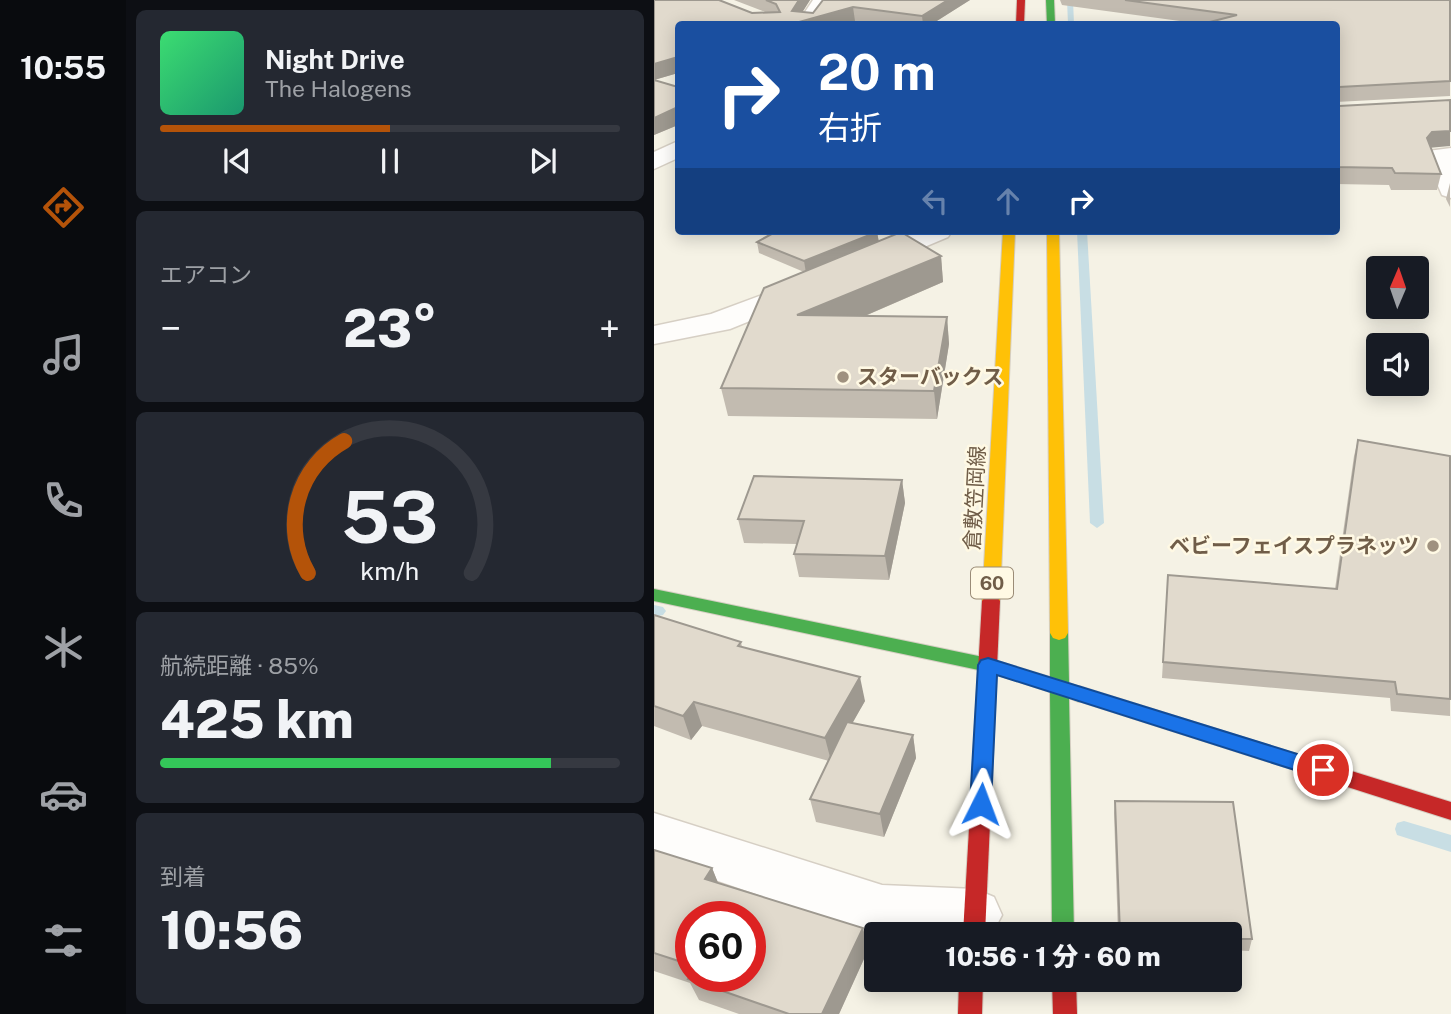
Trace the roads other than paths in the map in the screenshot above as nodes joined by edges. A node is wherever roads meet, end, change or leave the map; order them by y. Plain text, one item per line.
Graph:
1 (822, 0) edge
2 (1021, 0) edge
3 (1050, 0) edge
4 (808, 21) edge
5 (1020, 21) edge
6 (1051, 21) edge
7 (675, 150) edge
8 (1450, 155) edge
9 (654, 162) edge
10 (1450, 190) edge
11 (929, 235) edge
12 (1009, 235) edge
13 (1053, 235) edge
14 (654, 335) edge
15 (654, 594) edge
16 (988, 665) junction
17 (1059, 687) junction
18 (1450, 811) edge
19 (654, 836) edge
20 (954, 922) edge
21 (974, 922) edge
22 (1063, 922) edge
23 (971, 992) edge
24 (1064, 992) edge
25 (970, 1014) edge
26 (1065, 1014) edge

1 - 4 street
2 - 5 main road
3 - 6 main road
7 - 9 street
8 - 10 street
11 - 14 street
12 - 16 main road, 倉敷笠岡線 / 60
13 - 17 main road
15 - 16 main road
16 - 17 main road
16 - 21 main road, 倉敷笠岡線 / 60
17 - 18 main road
17 - 22 main road
19 - 20 street
23 - 25 main road
24 - 26 main road

